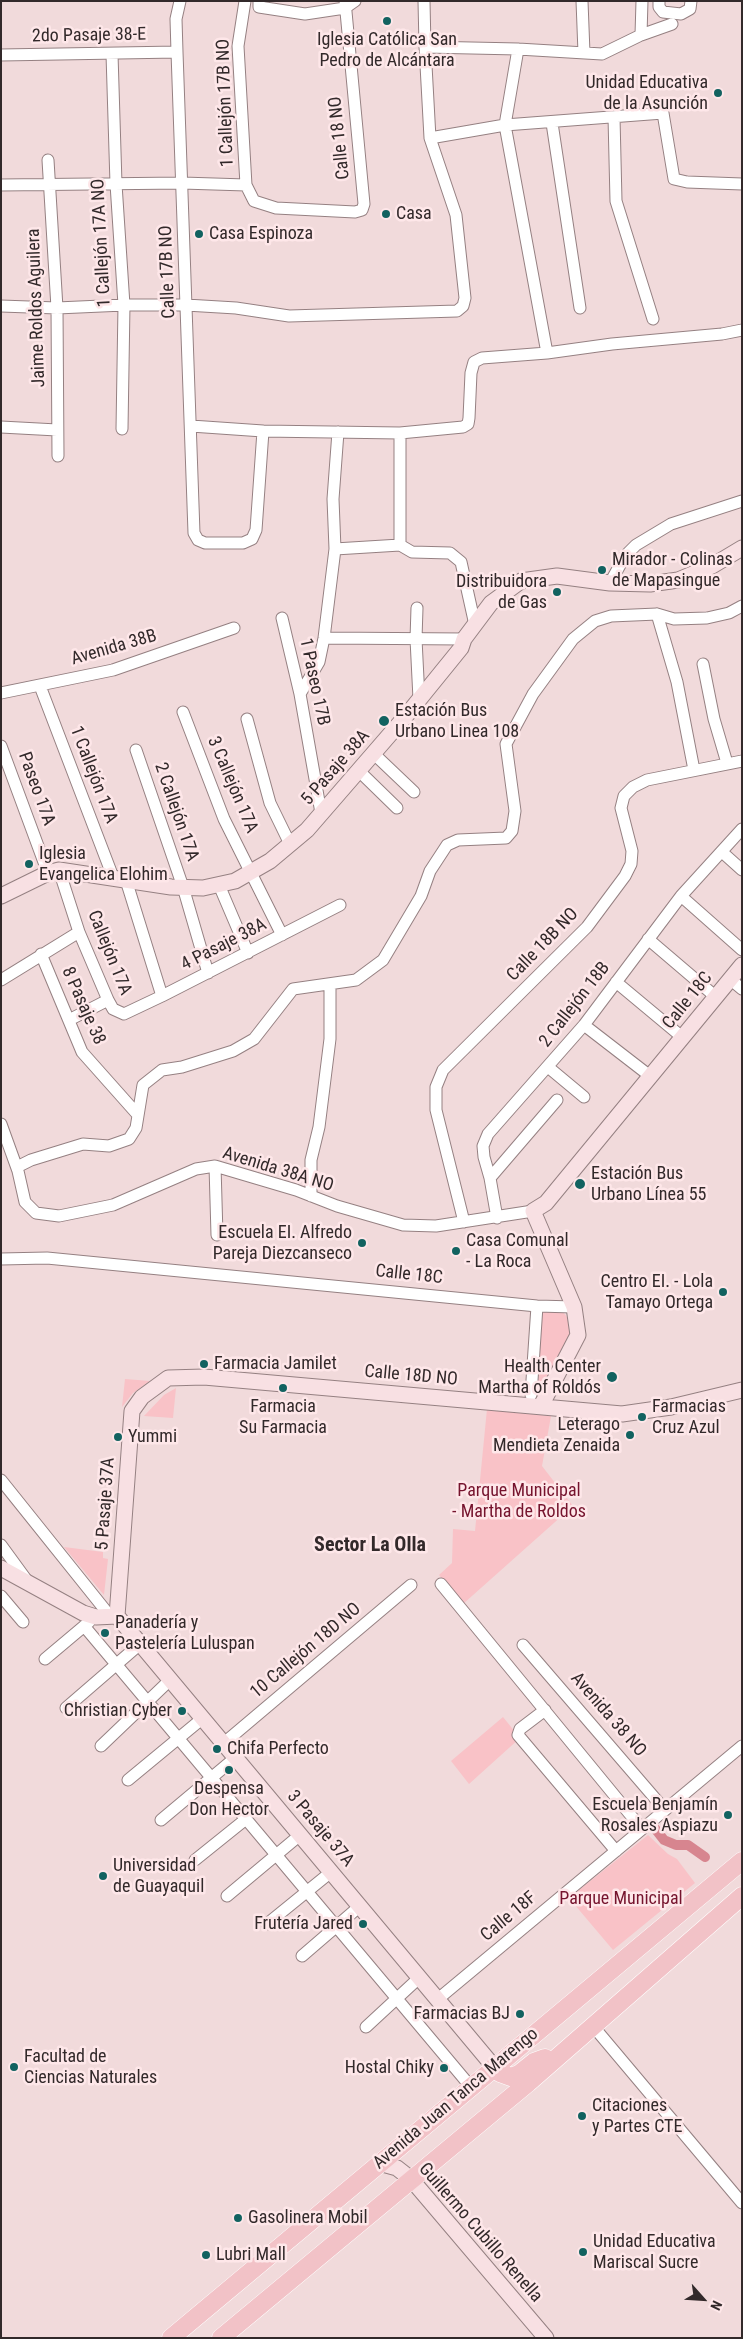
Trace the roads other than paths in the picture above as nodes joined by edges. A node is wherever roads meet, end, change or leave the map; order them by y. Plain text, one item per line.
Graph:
1 (180, 1) edge
2 (245, 1) edge
3 (259, 1) edge
4 (355, 1) edge
5 (424, 1) edge
6 (582, 1) edge
7 (642, 1) edge
8 (659, 1) edge
9 (674, 1) edge
10 (691, 1) edge
11 (345, 5) edge
12 (672, 18) junction
13 (641, 35) junction
14 (425, 47) junction
15 (518, 49) junction
16 (177, 52) junction
17 (584, 53) junction
18 (112, 54) junction
19 (1, 55) edge
20 (614, 117) junction
21 (552, 123) junction
22 (505, 125) junction
23 (430, 138) junction
24 (48, 160) dead end
25 (182, 183) junction
26 (50, 184) junction
27 (116, 184) junction
28 (742, 184) edge
29 (1, 185) edge
30 (246, 185) junction
31 (254, 201) joint
32 (124, 305) junction
33 (1, 306) edge
34 (186, 306) junction
35 (57, 308) junction
36 (580, 308) dead end
37 (653, 319) dead end
38 (742, 330) edge
39 (547, 353) junction
40 (191, 426) junction
41 (1, 427) edge
42 (122, 429) dead end
43 (57, 430) junction
44 (263, 431) junction
45 (338, 432) junction
46 (400, 434) junction
47 (58, 456) dead end
48 (742, 501) edge
49 (400, 545) junction
50 (742, 548) edge
51 (335, 549) junction
52 (610, 583) junction
53 (742, 606) edge
54 (417, 608) dead end
55 (657, 614) junction
56 (282, 618) dead end
57 (475, 625) junction
58 (234, 628) dead end
59 (324, 638) junction
60 (416, 639) junction
61 (464, 639) junction
62 (702, 664) dead end
63 (40, 686) junction
64 (1, 693) edge
65 (300, 694) junction
66 (419, 699) junction
67 (183, 712) dead end
68 (247, 720) dead end
69 (1, 746) edge
70 (136, 750) dead end
71 (373, 753) junction
72 (742, 761) edge
73 (727, 763) junction
74 (358, 770) junction
75 (694, 770) junction
76 (414, 792) dead end
77 (397, 808) dead end
78 (321, 813) junction
79 (742, 829) edge
80 (290, 844) junction
81 (722, 852) junction
82 (742, 870) edge
83 (251, 871) junction
84 (54, 872) junction
85 (120, 879) junction
86 (219, 885) junction
87 (183, 887) junction
88 (1, 896) edge
89 (681, 896) junction
90 (340, 905) dead end
91 (79, 932) junction
92 (282, 934) junction
93 (648, 939) junction
94 (742, 950) edge
95 (248, 953) junction
96 (41, 954) junction
97 (742, 965) edge
98 (208, 973) junction
99 (1, 980) edge
100 (616, 982) junction
101 (736, 984) edge
102 (330, 989) dead end
103 (162, 996) junction
104 (716, 997) junction
105 (108, 1000) junction
106 (124, 1014) joint
107 (69, 1020) junction
108 (584, 1024) junction
109 (682, 1038) junction
110 (548, 1067) junction
111 (650, 1076) junction
112 (584, 1097) dead end
113 (557, 1100) dead end
114 (138, 1115) junction
115 (1, 1124) edge
116 (215, 1166) junction
117 (17, 1167) junction
118 (490, 1178) junction
119 (311, 1196) junction
120 (533, 1211) junction
121 (497, 1218) junction
122 (464, 1222) junction
123 (217, 1235) dead end
124 (1, 1259) edge
125 (536, 1306) junction
126 (574, 1308) junction
127 (742, 1390) edge
128 (142, 1397) joint
129 (536, 1401) junction
130 (1, 1480) edge
131 (1, 1545) edge
132 (1, 1568) edge
133 (29, 1583) junction
134 (441, 1584) dead end
135 (410, 1585) dead end
136 (1, 1596) edge
137 (108, 1616) junction
138 (23, 1622) dead end
139 (84, 1626) junction
140 (140, 1644) junction
141 (523, 1645) dead end
142 (44, 1659) dead end
143 (116, 1664) junction
144 (170, 1680) junction
145 (148, 1702) junction
146 (66, 1708) dead end
147 (544, 1710) junction
148 (203, 1718) junction
149 (178, 1738) junction
150 (224, 1743) junction
151 (101, 1746) dead end
152 (742, 1746) edge
153 (236, 1758) junction
154 (211, 1778) junction
155 (128, 1780) dead end
156 (665, 1810) junction
157 (246, 1819) junction
158 (161, 1820) dead end
159 (642, 1829) junction
160 (300, 1834) junction
161 (616, 1851) junction
162 (276, 1855) junction
163 (196, 1860) dead end
164 (742, 1861) edge
165 (331, 1872) junction
166 (307, 1892) junction
167 (227, 1896) dead end
168 (742, 1896) edge
169 (360, 1906) junction
170 (267, 1924) dead end
171 (336, 1926) junction
172 (302, 1956) dead end
173 (420, 1977) junction
174 (396, 1998) junction
175 (438, 1999) junction
176 (593, 2026) junction
177 (366, 2027) dead end
178 (566, 2050) junction
179 (494, 2068) junction
180 (471, 2087) junction
181 (379, 2163) junction
182 (411, 2179) junction
183 (742, 2203) edge
184 (171, 2338) edge
185 (222, 2338) edge
186 (546, 2338) edge

1 - 16 street, Calle 17B NO
2 - 30 street, 1 Callejón 17B NO
3 - 11 street
4 - 11 street
5 - 14 street
6 - 17 street
7 - 13 street
8 - 12 street
9 - 12 street
10 - 12 street
11 - 31 street, Calle 18 NO
12 - 13 street
13 - 17 street
14 - 15 street
14 - 23 street
15 - 17 street
15 - 22 street
16 - 18 street, 2do Pasaje 38-E
16 - 25 street, Calle 17B NO
18 - 19 street, 2do Pasaje 38-E
18 - 27 street, 1 Callejón 17A NO
20 - 21 street
20 - 28 street
20 - 37 street
21 - 22 street
21 - 36 street
22 - 23 street
22 - 39 street
23 - 34 street
24 - 26 street, Jaime Roldos Aguilera
25 - 27 street
25 - 30 street
25 - 34 street, Calle 17B NO
26 - 27 street
26 - 29 street
26 - 35 street, Jaime Roldos Aguilera
27 - 32 street, 1 Callejón 17A NO
30 - 31 street, 1 Callejón 17B NO
32 - 34 street
32 - 35 street
32 - 42 street, 1 Callejón 17A NO
33 - 35 street
34 - 40 street, Calle 17B NO
35 - 43 street, Jaime Roldos Aguilera
38 - 39 street
39 - 46 street
40 - 44 street
40 - 44 street, Calle 17B NO
41 - 43 street
43 - 47 street, Jaime Roldos Aguilera
44 - 45 street
45 - 46 street
45 - 51 street
46 - 49 street
48 - 52 street
49 - 51 street
49 - 57 street
50 - 52 street, 5 Pasaje 38A
51 - 59 street
52 - 57 street, 5 Pasaje 38A
53 - 55 street
54 - 60 street
55 - 75 street
55 - 114 street
56 - 65 street, 1 Paseo 17B
57 - 61 street, 5 Pasaje 38A
58 - 63 street, Avenida 38B
59 - 60 street
59 - 65 street
60 - 61 street
60 - 66 street
61 - 66 street, 5 Pasaje 38A
62 - 73 street
63 - 64 street, Avenida 38B
63 - 85 street, 1 Callejón 17A
65 - 78 street, 1 Paseo 17B
66 - 71 street, 5 Pasaje 38A
67 - 83 street, 3 Callejón 17A
68 - 80 street
69 - 84 street, Paseo 17A
70 - 87 street, 2 Callejón 17A
71 - 74 street, 5 Pasaje 38A
71 - 76 street
72 - 73 street, Calle 18B NO
73 - 75 street, Calle 18B NO
74 - 77 street
74 - 78 street, 5 Pasaje 38A
75 - 122 street, Calle 18B NO
78 - 80 street, 5 Pasaje 38A
79 - 81 street, 2 Callejón 18B
80 - 83 street, 5 Pasaje 38A
81 - 82 street
81 - 89 street, 2 Callejón 18B
83 - 86 street, 5 Pasaje 38A
83 - 92 street, 3 Callejón 17A
84 - 85 street, 5 Pasaje 38A
84 - 88 street
84 - 91 street, Callejón 17A
85 - 87 street, 5 Pasaje 38A
85 - 103 street, 1 Callejón 17A
86 - 87 street, 5 Pasaje 38A
86 - 95 street
87 - 98 street, 2 Callejón 17A
89 - 93 street, 2 Callejón 18B
89 - 94 street
90 - 92 street, 4 Pasaje 38A
91 - 96 street
91 - 105 street, Callejón 17A
92 - 95 street, 4 Pasaje 38A
93 - 100 street, 2 Callejón 18B
93 - 104 street
95 - 98 street, 4 Pasaje 38A
96 - 99 street
96 - 107 street, 8 Pasaje 38
97 - 101 street, Calle 18C
98 - 103 street, 4 Pasaje 38A
100 - 108 street, 2 Callejón 18B
100 - 109 street
101 - 104 street, Calle 18C
102 - 119 street
103 - 106 street, 4 Pasaje 38A
104 - 109 street, Calle 18C
105 - 106 street, Callejón 17A
105 - 107 street
107 - 114 street, 8 Pasaje 38
108 - 110 street, 2 Callejón 18B
108 - 111 street
109 - 111 street, Calle 18C
110 - 112 street
110 - 118 street, 2 Callejón 18B
111 - 120 street, Calle 18C
113 - 118 street
114 - 117 street
115 - 117 street, Avenida 38A NO
116 - 117 street, Avenida 38A NO
116 - 119 street, Avenida 38A NO
116 - 123 street
118 - 121 street, 2 Callejón 18B
119 - 122 street, Avenida 38A NO
120 - 121 street, Calle 18C
120 - 126 street
121 - 122 street, Calle 18C
124 - 125 street, Calle 18C
125 - 126 street, Calle 18C
125 - 129 street
126 - 129 street
127 - 129 street, Calle 18D NO
128 - 129 street, Calle 18D NO
128 - 137 street, 5 Pasaje 37A
130 - 137 street
131 - 133 street
132 - 133 street
133 - 137 street
134 - 147 street
135 - 150 street, 10 Callejón 18D NO
136 - 138 street
137 - 139 street
137 - 140 street, 3 Pasaje 37A
139 - 142 street
139 - 143 street
140 - 143 street
140 - 144 street, 3 Pasaje 37A
141 - 156 street, Avenida 38 NO
143 - 145 street
143 - 146 street
144 - 145 street
144 - 148 street, 3 Pasaje 37A
145 - 149 street
145 - 151 street
147 - 159 street
147 - 161 street
148 - 149 street
148 - 150 street, 3 Pasaje 37A
149 - 154 street
149 - 155 street
150 - 153 street, 3 Pasaje 37A
152 - 156 street, Calle 18F
153 - 154 street
153 - 160 street, 3 Pasaje 37A
154 - 157 street
154 - 158 street
156 - 159 street, Calle 18F
157 - 162 street
157 - 163 street
159 - 161 street, Calle 18F
160 - 162 street
160 - 165 street, 3 Pasaje 37A
161 - 175 street, Calle 18F
162 - 166 street
162 - 167 street
164 - 179 main road, Avenida Juan Tanca Marengo
165 - 166 street
165 - 169 street, 3 Pasaje 37A
166 - 170 street
166 - 171 street
168 - 176 main road, Avenida Juan Tanca Marengo
169 - 171 street
169 - 173 street, 3 Pasaje 37A
171 - 172 street
171 - 174 street
173 - 174 street
173 - 175 street, 3 Pasaje 37A
174 - 177 street
174 - 180 street
175 - 179 street, 3 Pasaje 37A
176 - 178 main road, Avenida Juan Tanca Marengo
176 - 183 street
178 - 179 main road
178 - 182 main road, Avenida Juan Tanca Marengo
179 - 180 main road, Avenida Juan Tanca Marengo
180 - 181 main road, Avenida Juan Tanca Marengo
181 - 182 street, Guillermo Cubillo Renella
181 - 184 main road, Avenida Juan Tanca Marengo
182 - 185 main road, Avenida Juan Tanca Marengo
182 - 186 street, Guillermo Cubillo Renella

